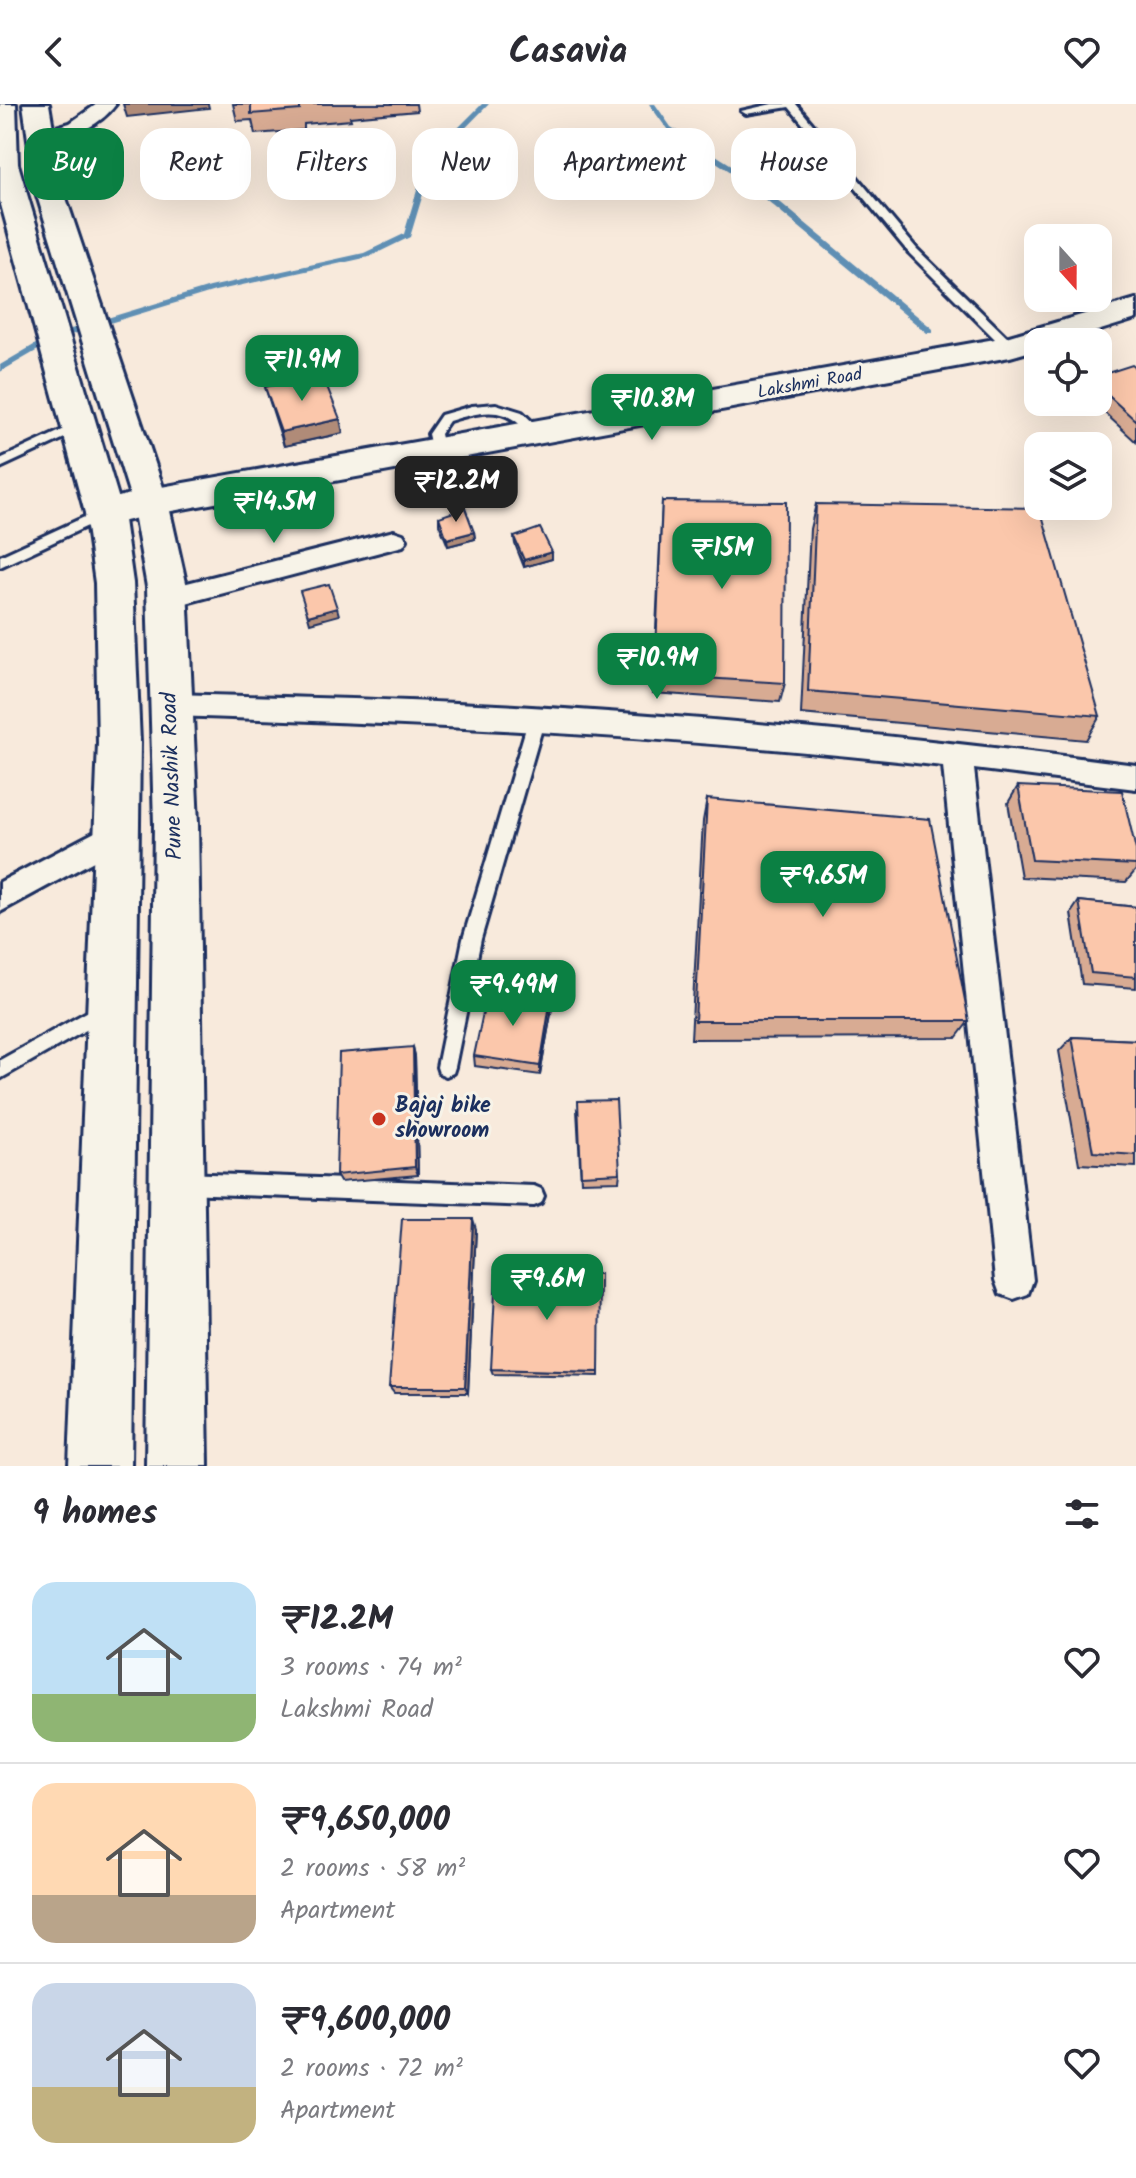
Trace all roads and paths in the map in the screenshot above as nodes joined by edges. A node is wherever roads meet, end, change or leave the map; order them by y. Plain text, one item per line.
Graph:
1 (3, 104) edge
2 (107, 104) edge
3 (746, 111) dead end
4 (14, 145) edge
5 (1136, 309) edge
6 (1010, 347) junction
7 (80, 426) junction
8 (0, 464) edge
9 (150, 502) junction
10 (104, 513) junction
11 (394, 540) dead end
12 (0, 562) edge
13 (167, 598) junction
14 (171, 705) junction
15 (537, 718) junction
16 (957, 754) junction
17 (1136, 777) edge
18 (114, 835) junction
19 (0, 898) edge
20 (111, 1007) junction
21 (446, 1067) dead end
22 (0, 1070) edge
23 (178, 1183) junction
24 (534, 1196) dead end
25 (1014, 1280) dead end
26 (100, 1466) edge
27 (177, 1466) edge

1 - 4 main road, Pune Nashik Road
2 - 4 street
3 - 6 lane
4 - 7 main road, Pune Nashik Road
4 - 9 main road, Pune Nashik Road
5 - 6 main road, Lakshmi Road
6 - 9 main road, Lakshmi Road
7 - 8 lane
7 - 10 main road, Pune Nashik Road
9 - 10 main road, Lakshmi Road
9 - 13 main road, Pune Nashik Road
10 - 12 lane
10 - 18 main road, Pune Nashik Road
11 - 13 street
13 - 14 main road, Pune Nashik Road
14 - 15 street
14 - 23 main road, Pune Nashik Road
15 - 16 street
15 - 21 lane
16 - 17 street
16 - 25 street
18 - 19 street
18 - 20 main road, Pune Nashik Road
20 - 22 lane
20 - 26 main road, Pune Nashik Road
23 - 24 lane
23 - 27 main road, Pune Nashik Road

